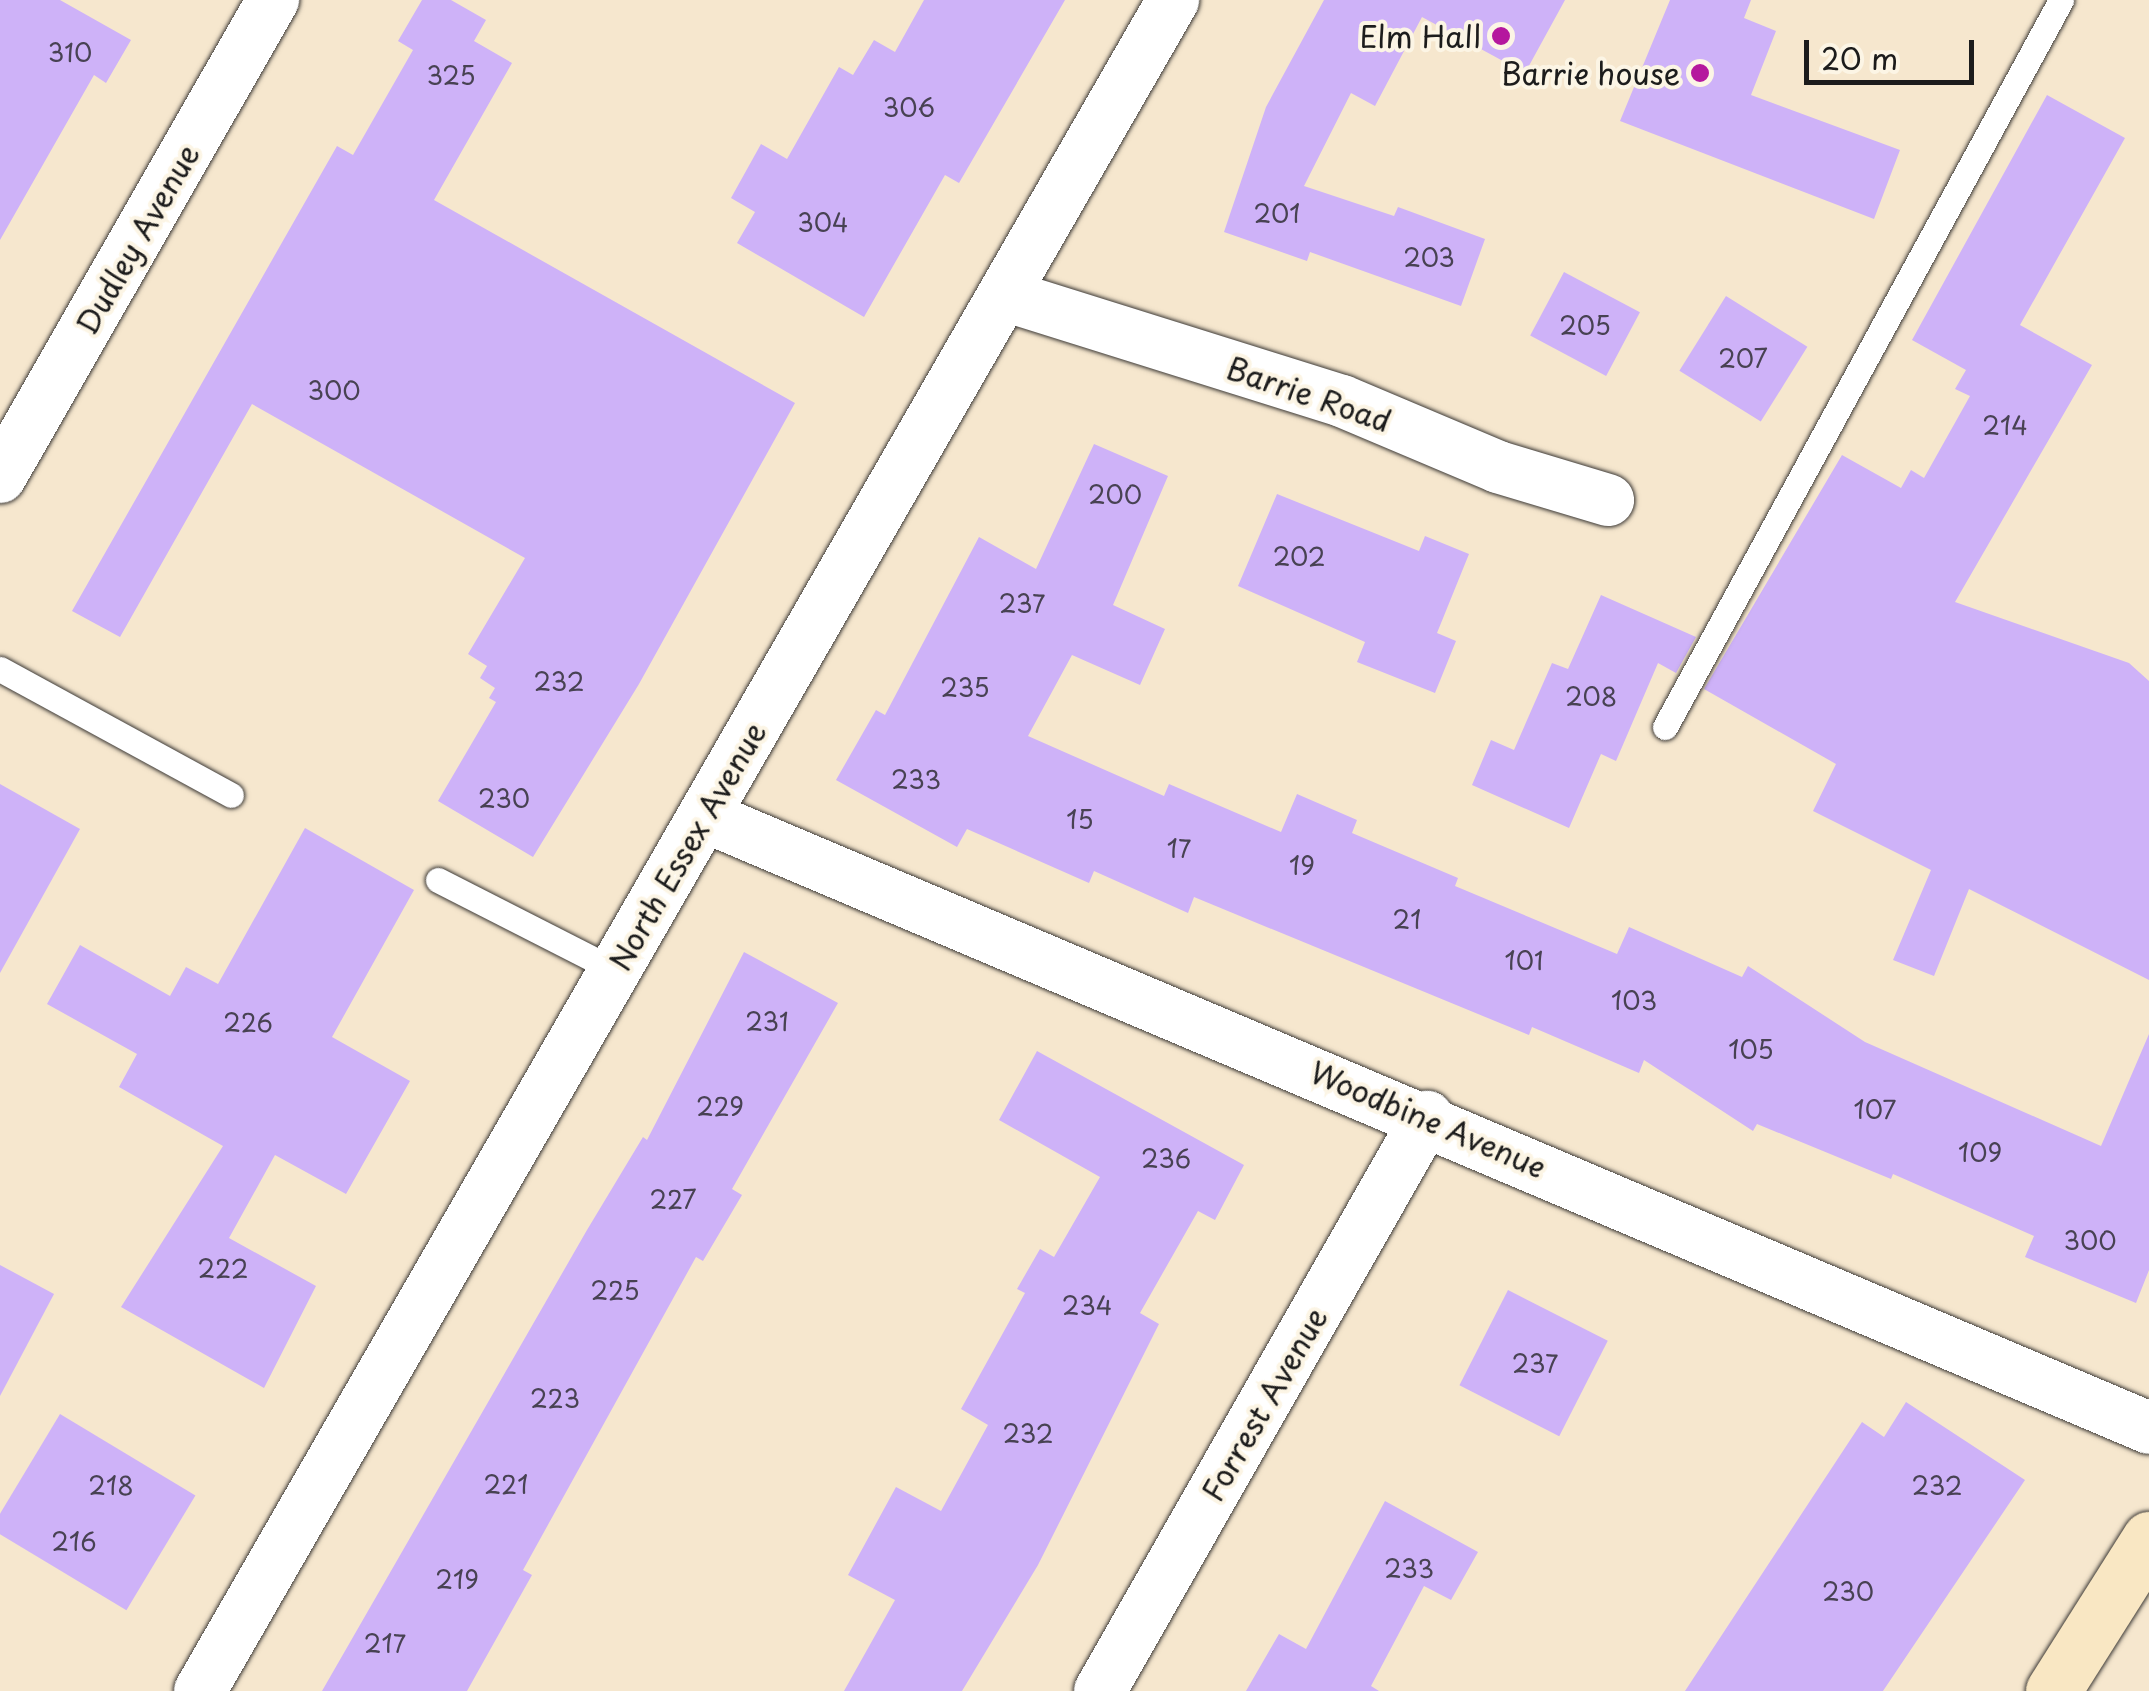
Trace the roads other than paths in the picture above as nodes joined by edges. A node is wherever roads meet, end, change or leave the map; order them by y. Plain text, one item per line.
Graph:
1 (273, 0) edge
2 (1174, 0) edge
3 (2062, 0) edge
4 (1007, 296) junction
5 (0, 477) edge
6 (1608, 500) dead end
7 (0, 670) edge
8 (1665, 727) dead end
9 (231, 794) dead end
10 (704, 816) junction
11 (438, 880) dead end
12 (616, 970) junction
13 (1427, 1117) junction
14 (2149, 1428) edge
15 (2149, 1539) edge
16 (200, 1691) edge
17 (1100, 1691) edge
18 (2053, 1691) edge

1 - 5 street, Dudley Avenue
2 - 4 street, North Essex Avenue
3 - 8 lane
4 - 6 street, Barrie Road
4 - 10 street, North Essex Avenue
7 - 9 lane
10 - 12 street, North Essex Avenue
10 - 13 street, Woodbine Avenue
11 - 12 lane
12 - 16 street, North Essex Avenue
13 - 14 street, Woodbine Avenue
13 - 17 street, Forrest Avenue
15 - 18 street

